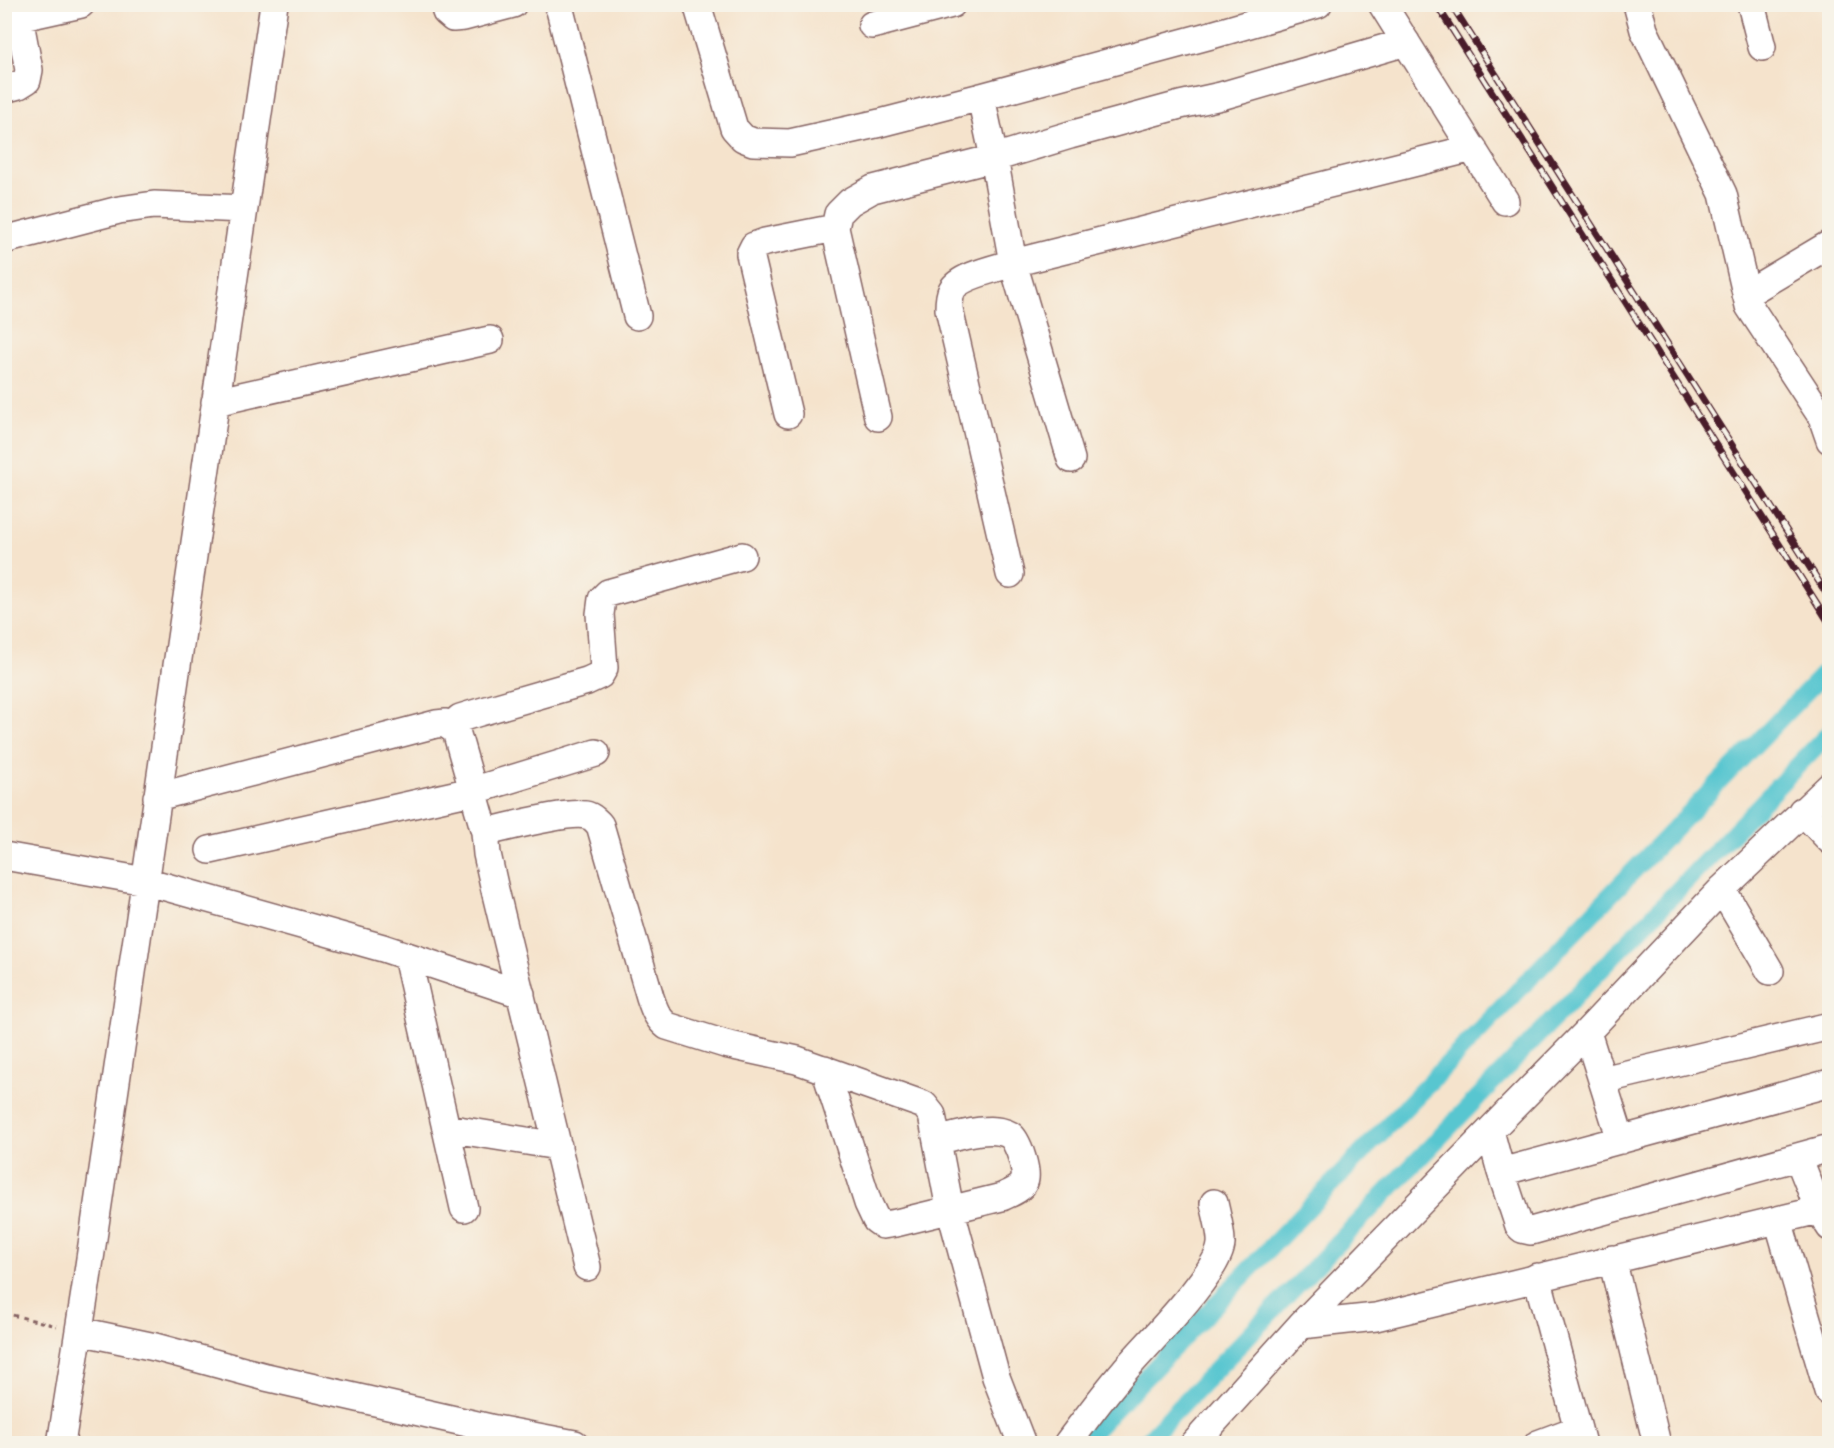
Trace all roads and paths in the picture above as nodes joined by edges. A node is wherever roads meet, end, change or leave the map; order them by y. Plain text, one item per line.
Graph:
1 (81, 4) edge
2 (274, 4) edge
3 (444, 4) edge
4 (513, 4) edge
5 (557, 4) edge
6 (697, 4) edge
7 (952, 4) edge
8 (1318, 4) edge
9 (1382, 4) edge
10 (1637, 4) edge
11 (1750, 4) edge
12 (12, 19) edge
13 (872, 25) dead end
14 (1406, 42) junction
15 (1762, 47) dead end
16 (4, 89) edge
17 (981, 97) junction
18 (1473, 148) junction
19 (994, 158) junction
20 (1505, 201) dead end
21 (244, 209) junction
22 (835, 228) junction
23 (4, 240) edge
24 (1830, 244) edge
25 (1013, 263) junction
26 (1746, 294) junction
27 (637, 316) dead end
28 (490, 340) dead end
29 (215, 402) junction
30 (788, 414) dead end
31 (878, 417) dead end
32 (1827, 423) edge
33 (1071, 459) dead end
34 (742, 556) dead end
35 (1010, 574) dead end
36 (450, 727) junction
37 (596, 753) dead end
38 (1830, 786) edge
39 (472, 791) junction
40 (157, 797) junction
41 (1802, 811) junction
42 (485, 832) junction
43 (1830, 840) edge
44 (210, 850) dead end
45 (4, 856) edge
46 (145, 881) junction
47 (1722, 889) junction
48 (407, 956) junction
49 (1770, 971) dead end
50 (521, 994) junction
51 (1830, 1026) edge
52 (1587, 1032) junction
53 (825, 1070) junction
54 (1602, 1080) junction
55 (1830, 1083) edge
56 (446, 1128) junction
57 (1490, 1131) junction
58 (1621, 1140) junction
59 (937, 1141) junction
60 (558, 1146) junction
61 (1830, 1148) edge
62 (1798, 1157) junction
63 (1501, 1172) junction
64 (1214, 1203) dead end
65 (464, 1208) dead end
66 (951, 1210) junction
67 (1825, 1218) edge
68 (1778, 1220) junction
69 (1612, 1259) junction
70 (587, 1266) dead end
71 (1537, 1277) junction
72 (4, 1313) edge
73 (1301, 1326) junction
74 (79, 1331) junction
75 (1823, 1350) edge
76 (1828, 1391) dead end
77 (1580, 1436) edge
78 (564, 1442) edge
79 (61, 1443) edge
80 (1022, 1443) edge
81 (1067, 1443) edge
82 (1194, 1443) edge
83 (1538, 1443) edge
84 (1657, 1443) edge

1 - 12 street
2 - 21 street
3 - 4 street
5 - 27 street
6 - 17 street
7 - 13 street
8 - 17 street
9 - 14 street
10 - 26 street
11 - 15 street
12 - 16 street
14 - 18 street
14 - 19 street
17 - 19 street
18 - 20 street
18 - 25 street
19 - 22 street
19 - 25 street
21 - 23 street
21 - 29 street
22 - 30 street
22 - 31 street
24 - 26 street
25 - 33 street
25 - 35 street
26 - 32 street
28 - 29 street
29 - 40 street
34 - 36 street
36 - 39 street
36 - 40 street
37 - 39 street
38 - 41 street
39 - 42 street
39 - 44 street
40 - 46 street
41 - 43 street
41 - 47 street
42 - 50 street
42 - 53 street
45 - 46 street
46 - 48 street
46 - 74 street
47 - 49 street
47 - 52 street
48 - 50 street
48 - 56 street
50 - 60 street
51 - 54 street
52 - 54 street
52 - 57 street
53 - 59 street
53 - 66 street
54 - 58 street
55 - 58 street
56 - 60 street
56 - 65 street
57 - 63 street
57 - 73 street
58 - 63 street
59 - 66 street
59 - 66 street
60 - 70 street
61 - 62 street
62 - 63 street
62 - 67 street
64 - 81 street
66 - 80 street
67 - 68 street
68 - 69 street
68 - 75 street
69 - 71 street
69 - 84 street
71 - 73 street
71 - 77 street
72 - 74 path
73 - 82 street
74 - 78 street
74 - 79 street
75 - 76 street
77 - 83 street

